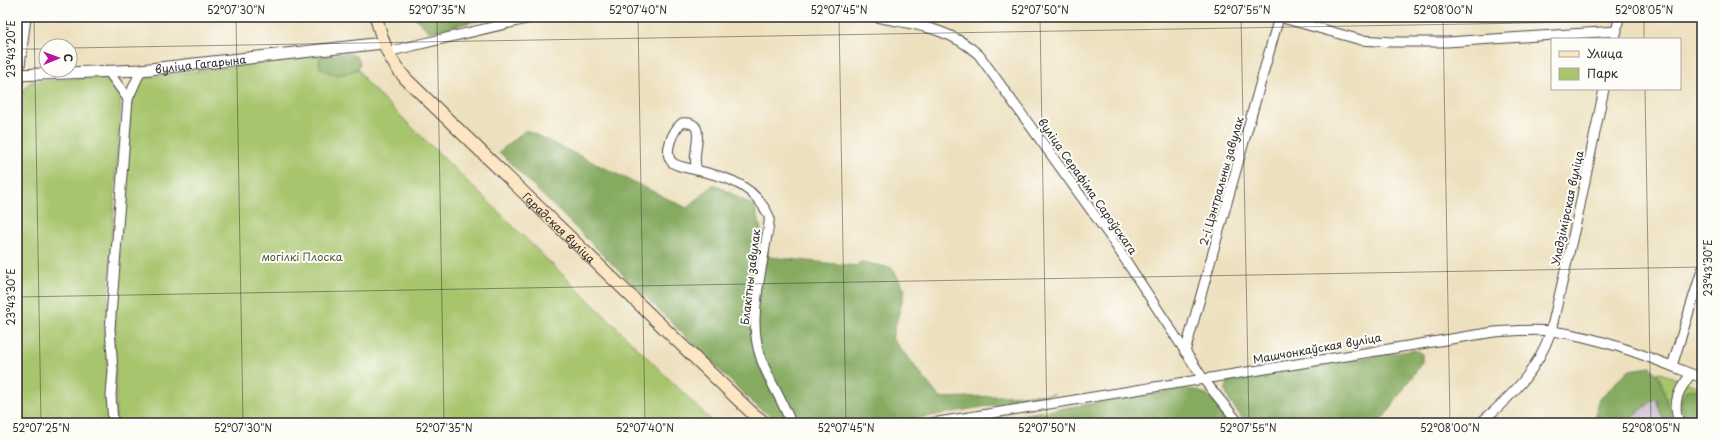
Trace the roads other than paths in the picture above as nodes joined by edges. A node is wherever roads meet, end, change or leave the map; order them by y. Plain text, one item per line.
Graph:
1 (26, 17) edge
2 (376, 17) edge
3 (535, 17) edge
4 (876, 17) edge
5 (1279, 17) edge
6 (1619, 17) edge
7 (1616, 35) edge
8 (385, 48) junction
9 (141, 70) junction
10 (108, 71) junction
11 (18, 74) edge
12 (17, 90) edge
13 (1604, 90) edge
14 (128, 99) junction
15 (697, 170) junction
16 (1702, 270) edge
17 (1551, 331) junction
18 (1185, 352) junction
19 (1672, 366) junction
20 (1691, 374) junction
21 (1702, 378) edge
22 (1204, 380) junction
23 (113, 423) edge
24 (765, 423) edge
25 (791, 423) edge
26 (932, 423) edge
27 (1239, 423) edge
28 (1480, 423) edge
29 (1679, 423) edge

1 - 11 street
2 - 8 main road, Гарадская вуліца
3 - 8 street
4 - 18 street, вуліца Серафіма Сароўскага
5 - 7 street
5 - 18 street, 2-і Цэнтральны завулак
6 - 7 street
8 - 9 street, вуліца Гагарына
8 - 24 main road, Гарадская вуліца
9 - 10 street, вуліца Гагарына
9 - 14 street
10 - 11 street, вуліца Гагарына
10 - 14 street
11 - 12 street
13 - 17 street, Уладзімірская вуліца
14 - 23 street
15 - 15 street, Блакітны завулак
15 - 25 street, Блакітны завулак
16 - 19 street
17 - 19 street, Машчонкаўская вуліца
17 - 22 street, Машчонкаўская вуліца
17 - 28 street, Уладзімірская вуліца
18 - 22 street, вуліца Серафіма Сароўскага
19 - 20 street, Машчонкаўская вуліца
20 - 21 street, Машчонкаўская вуліца
20 - 29 street
22 - 26 street, Машчонкаўская вуліца
22 - 27 street, вуліца Серафіма Сароўскага

